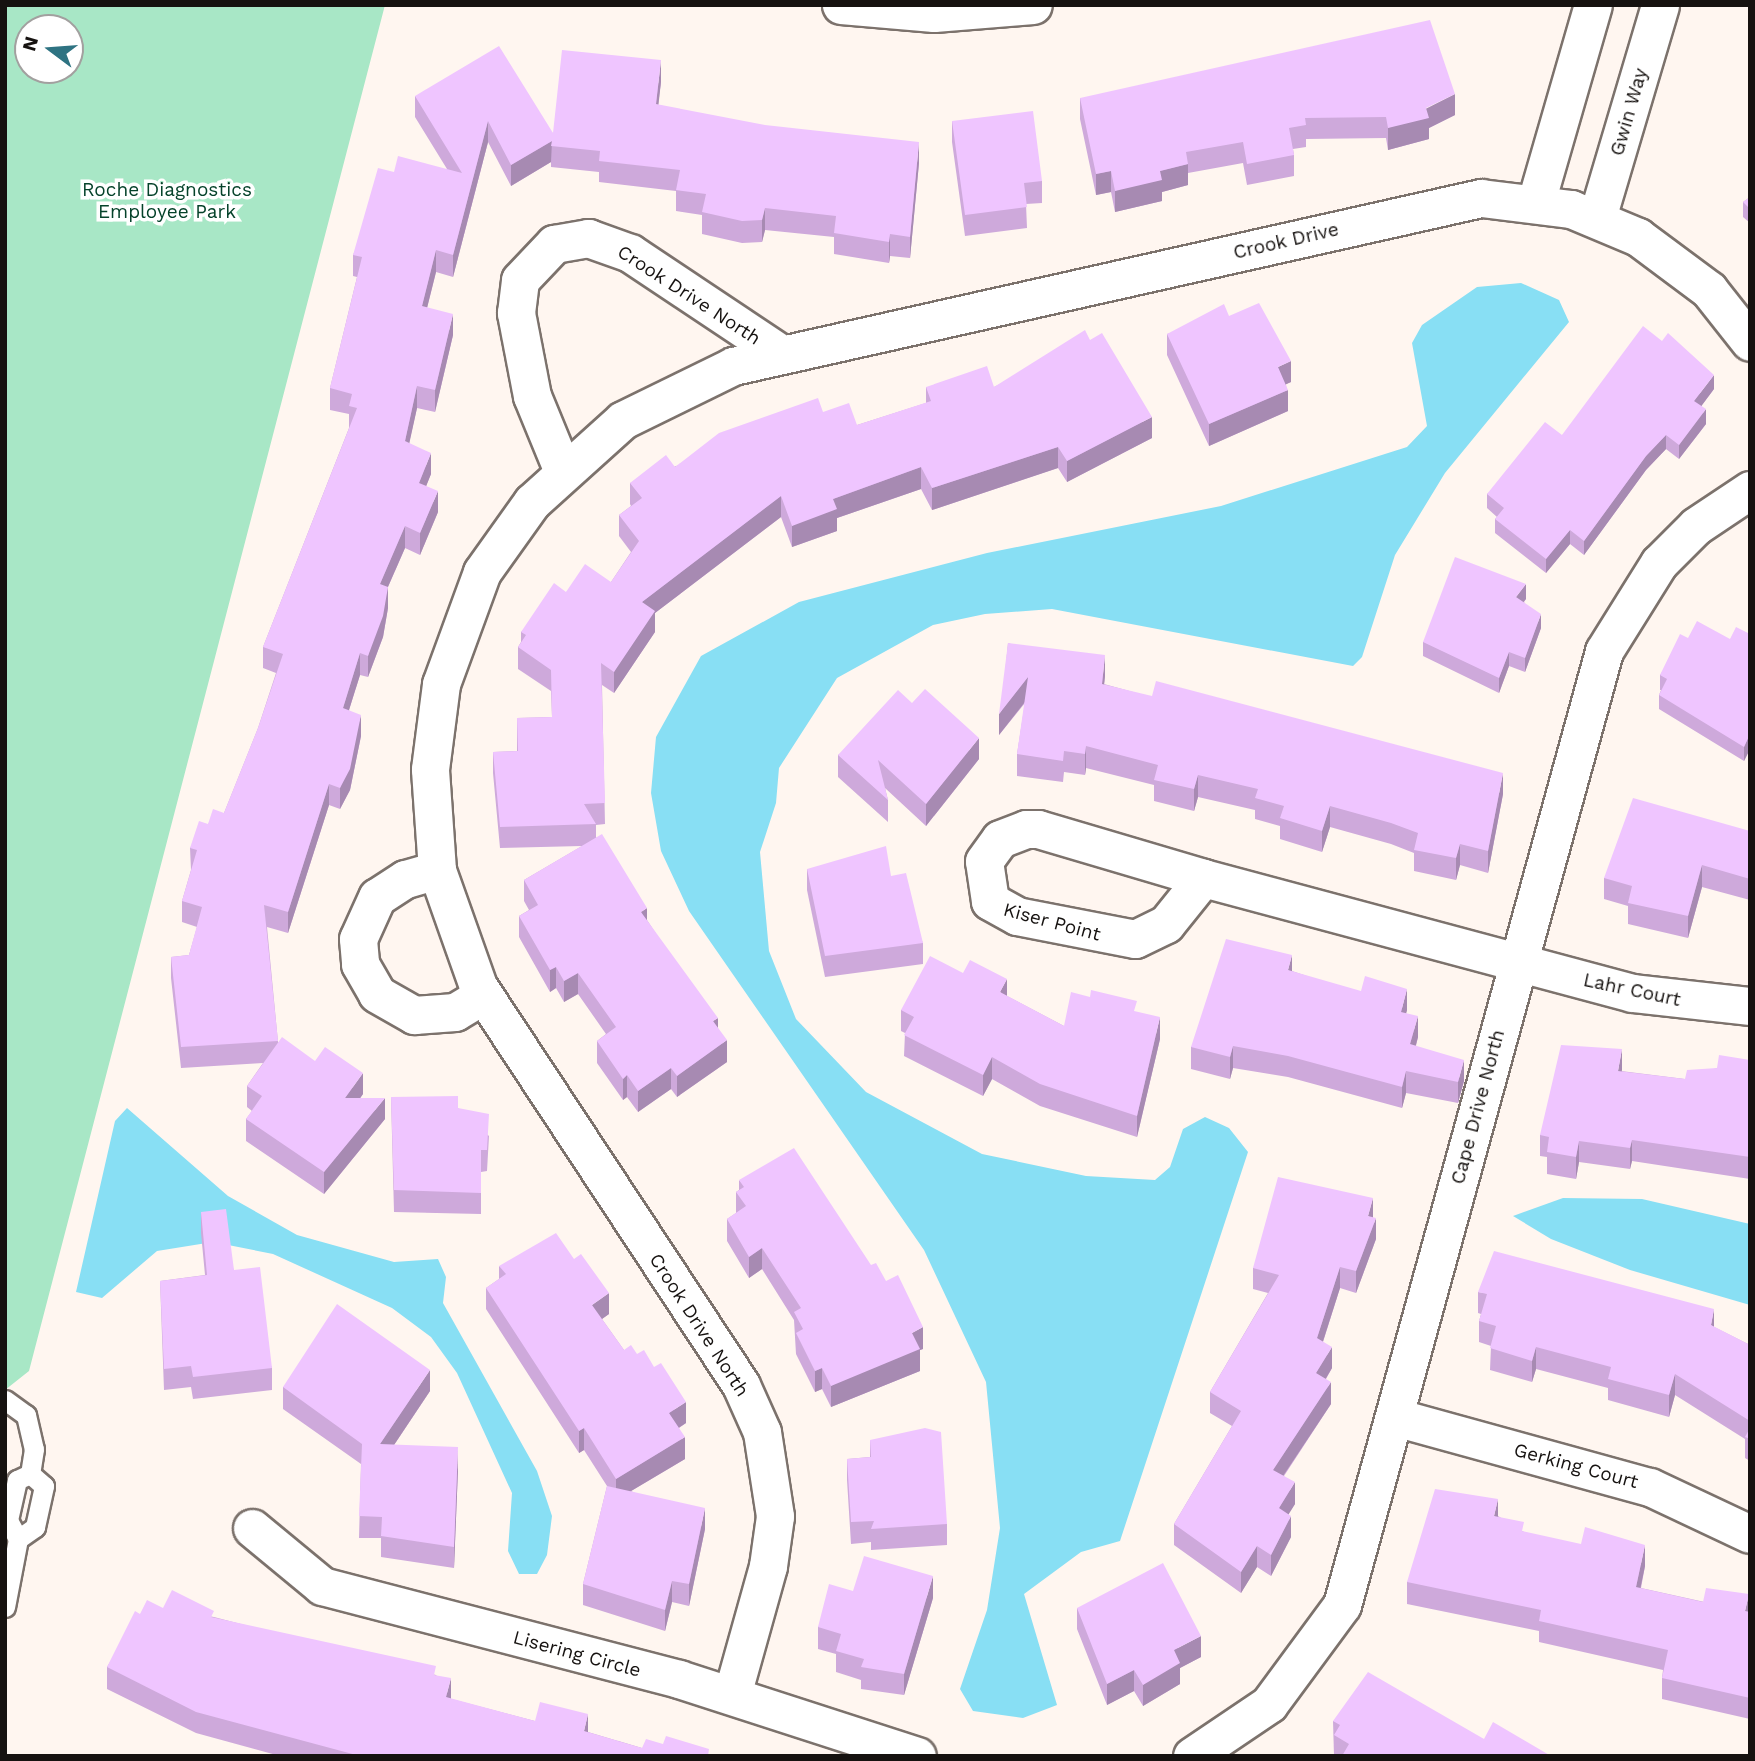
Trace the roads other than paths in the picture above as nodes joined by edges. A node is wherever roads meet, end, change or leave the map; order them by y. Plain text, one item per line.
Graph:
1 (841, 5) edge
2 (1034, 5) edge
3 (1593, 5) edge
4 (1660, 5) edge
5 (1536, 202) junction
6 (1597, 218) junction
7 (1750, 342) edge
8 (780, 354) junction
9 (562, 469) junction
10 (1750, 490) edge
11 (437, 870) junction
12 (1203, 878) junction
13 (1517, 961) junction
14 (483, 995) junction
15 (1750, 1006) edge
16 (5, 1401) edge
17 (1395, 1417) junction
18 (30, 1474) junction
19 (252, 1528) dead end
20 (1750, 1534) edge
21 (18, 1539) junction
22 (5, 1607) edge
23 (732, 1695) junction
24 (1232, 1746) edge
25 (917, 1756) edge
26 (1192, 1756) edge

1 - 2 street
3 - 5 street
4 - 6 street, Gwin Way
5 - 6 street, Crook Drive
5 - 8 street, Crook Drive
6 - 7 street, Crook Drive
8 - 9 street, Crook Drive North
8 - 9 street, Crook Drive North
9 - 11 street, Crook Drive North
10 - 13 street, Cape Drive North
11 - 14 street, Crook Drive North
11 - 14 street
12 - 12 street, Kiser Point
12 - 13 street, Kiser Point
13 - 15 street, Lahr Court
13 - 17 street, Cape Drive North
14 - 23 street, Crook Drive North
16 - 18 lane
17 - 20 street, Gerking Court
17 - 24 street, Cape Drive North
18 - 21 lane
18 - 21 lane
19 - 23 street, Lisering Circle
21 - 22 lane
23 - 25 street, Lisering Circle
24 - 26 street

